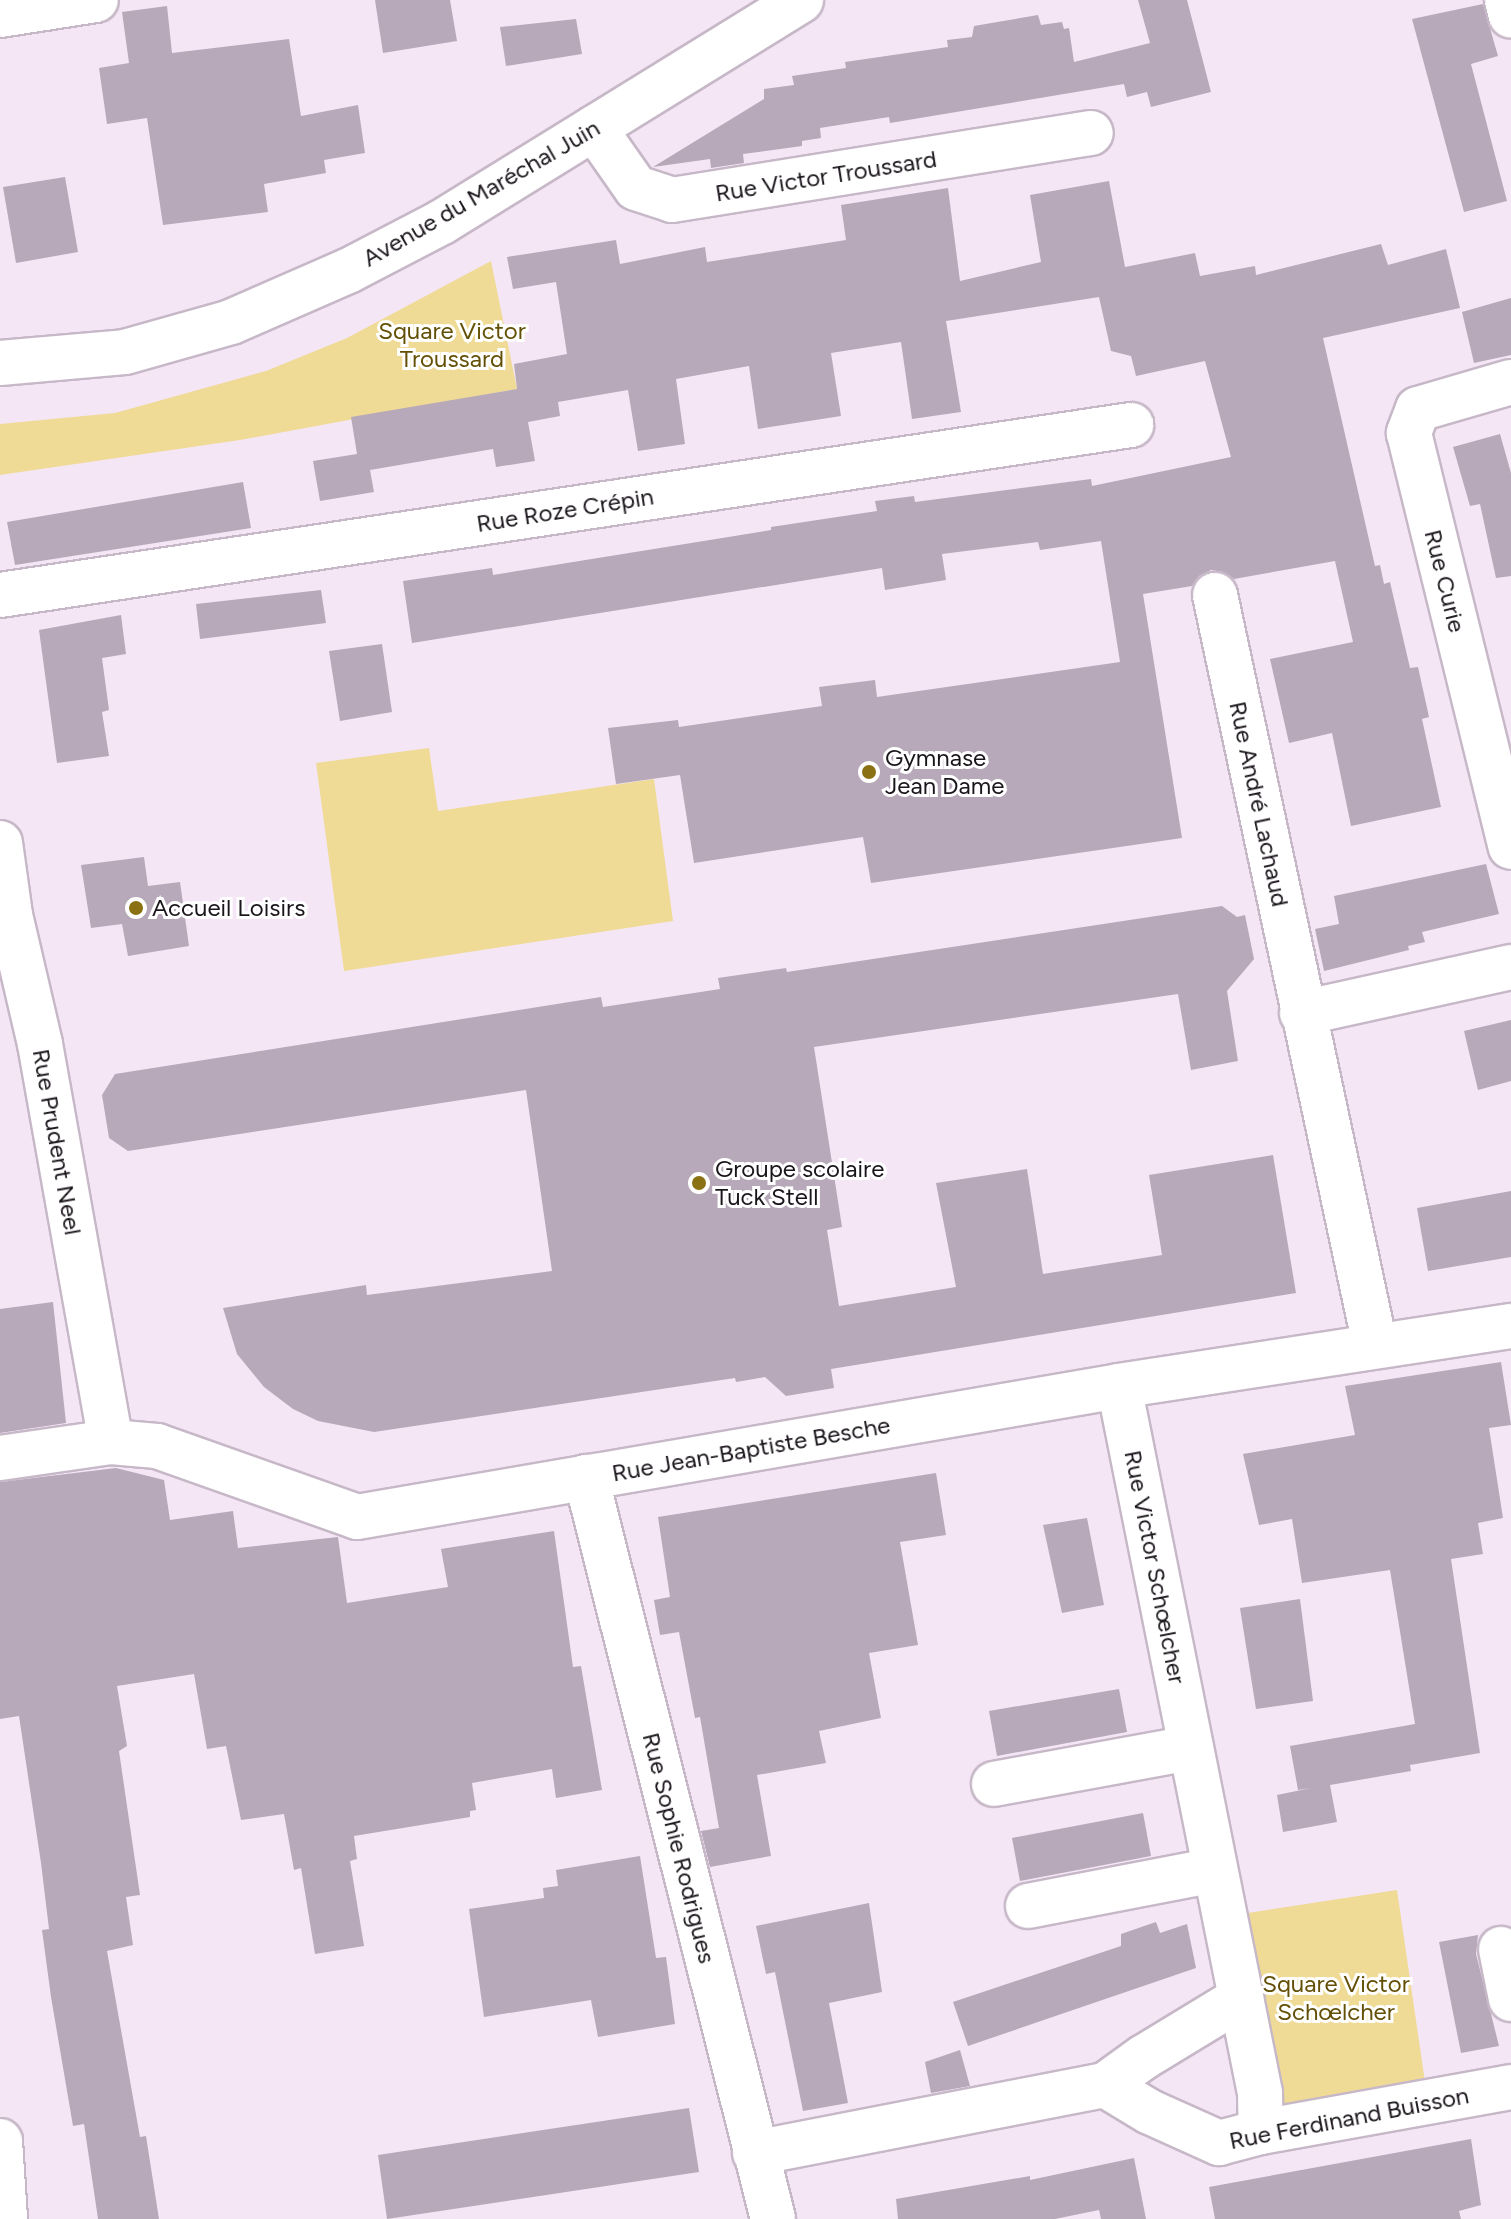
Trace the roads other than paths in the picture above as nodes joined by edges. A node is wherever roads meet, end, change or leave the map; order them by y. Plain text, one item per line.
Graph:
1 (96, 0) edge
2 (801, 0) edge
3 (1507, 0) edge
4 (0, 15) edge
5 (1511, 16) edge
6 (594, 128) junction
7 (1091, 133) dead end
8 (0, 363) edge
9 (1511, 382) edge
10 (1131, 425) dead end
11 (0, 595) edge
12 (1215, 595) dead end
13 (0, 843) edge
14 (1511, 847) edge
15 (5, 916) edge
16 (1511, 967) edge
17 (1302, 1013) junction
18 (1511, 1326) edge
19 (1375, 1345) junction
20 (1119, 1386) junction
21 (111, 1442) junction
22 (0, 1458) edge
23 (586, 1477) junction
24 (1191, 1748) junction
25 (994, 1784) dead end
26 (1215, 1870) junction
27 (1028, 1906) dead end
28 (1501, 1949) dead end
29 (1241, 1998) junction
30 (1511, 1999) edge
31 (1105, 2085) junction
32 (1511, 2087) edge
33 (1261, 2132) junction
34 (0, 2141) edge
35 (755, 2153) junction
36 (5, 2219) edge
37 (773, 2219) edge

1 - 4 street
2 - 6 street, Avenue du Maréchal Juin
3 - 5 street
6 - 7 street, Rue Victor Troussard
6 - 8 street, Avenue du Maréchal Juin
9 - 14 street, Rue Curie
10 - 11 street, Rue Roze Crépin
12 - 17 street, Rue André Lachaud
13 - 15 street, Rue Prudent Neel
15 - 21 street, Rue Prudent Neel
16 - 17 street
17 - 19 street, Rue André Lachaud
18 - 19 street, Rue Jean-Baptiste Besche
19 - 20 street, Rue Jean-Baptiste Besche
20 - 23 street, Rue Jean-Baptiste Besche
20 - 24 street, Rue Victor Schœlcher
21 - 22 street, Rue Jean-Baptiste Besche
21 - 23 street, Rue Jean-Baptiste Besche
23 - 35 street, Rue Sophie Rodrigues
24 - 25 street
24 - 26 street, Rue Victor Schœlcher
26 - 27 street
26 - 29 street, Rue Victor Schœlcher
28 - 30 street
29 - 31 street
29 - 33 street, Rue Victor Schœlcher
31 - 33 street, Rue Ferdinand Buisson
31 - 35 street
32 - 33 street, Rue Ferdinand Buisson
34 - 36 street
35 - 37 street, Rue Sophie Rodrigues

